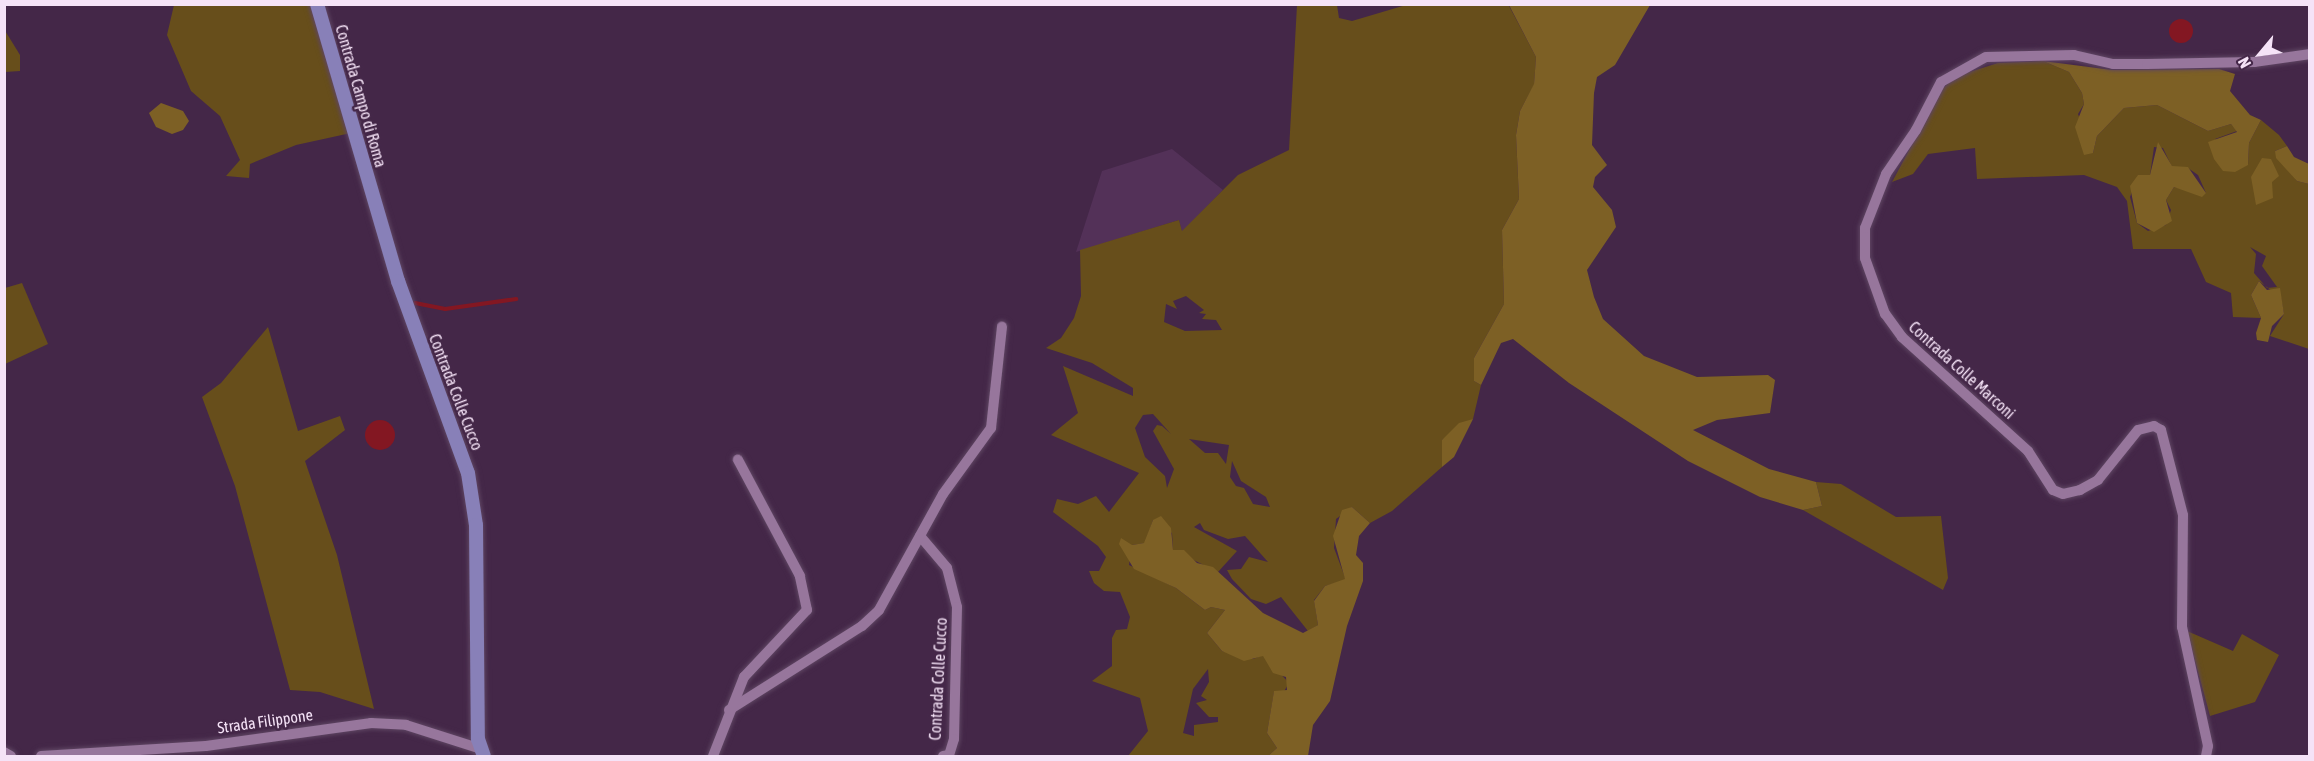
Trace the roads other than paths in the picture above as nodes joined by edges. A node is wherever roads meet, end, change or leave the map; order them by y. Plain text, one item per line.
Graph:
1 (317, 4) edge
2 (2310, 54) edge
3 (373, 197) joint
4 (1002, 327) dead end
5 (738, 460) dead end
6 (920, 536) junction
7 (729, 710) junction
8 (4, 752) edge
9 (482, 753) edge
10 (10, 756) edge
11 (41, 756) edge
12 (713, 756) edge
13 (943, 756) edge
14 (2206, 756) edge

1 - 3 street, Contrada Campo di Roma
2 - 14 street, Contrada Colle Marconi
3 - 9 street, Contrada Colle Cucco
4 - 6 street
5 - 7 street
6 - 7 street
6 - 13 street, Contrada Colle Cucco
7 - 12 street
8 - 10 street
9 - 11 street, Strada Filippone

